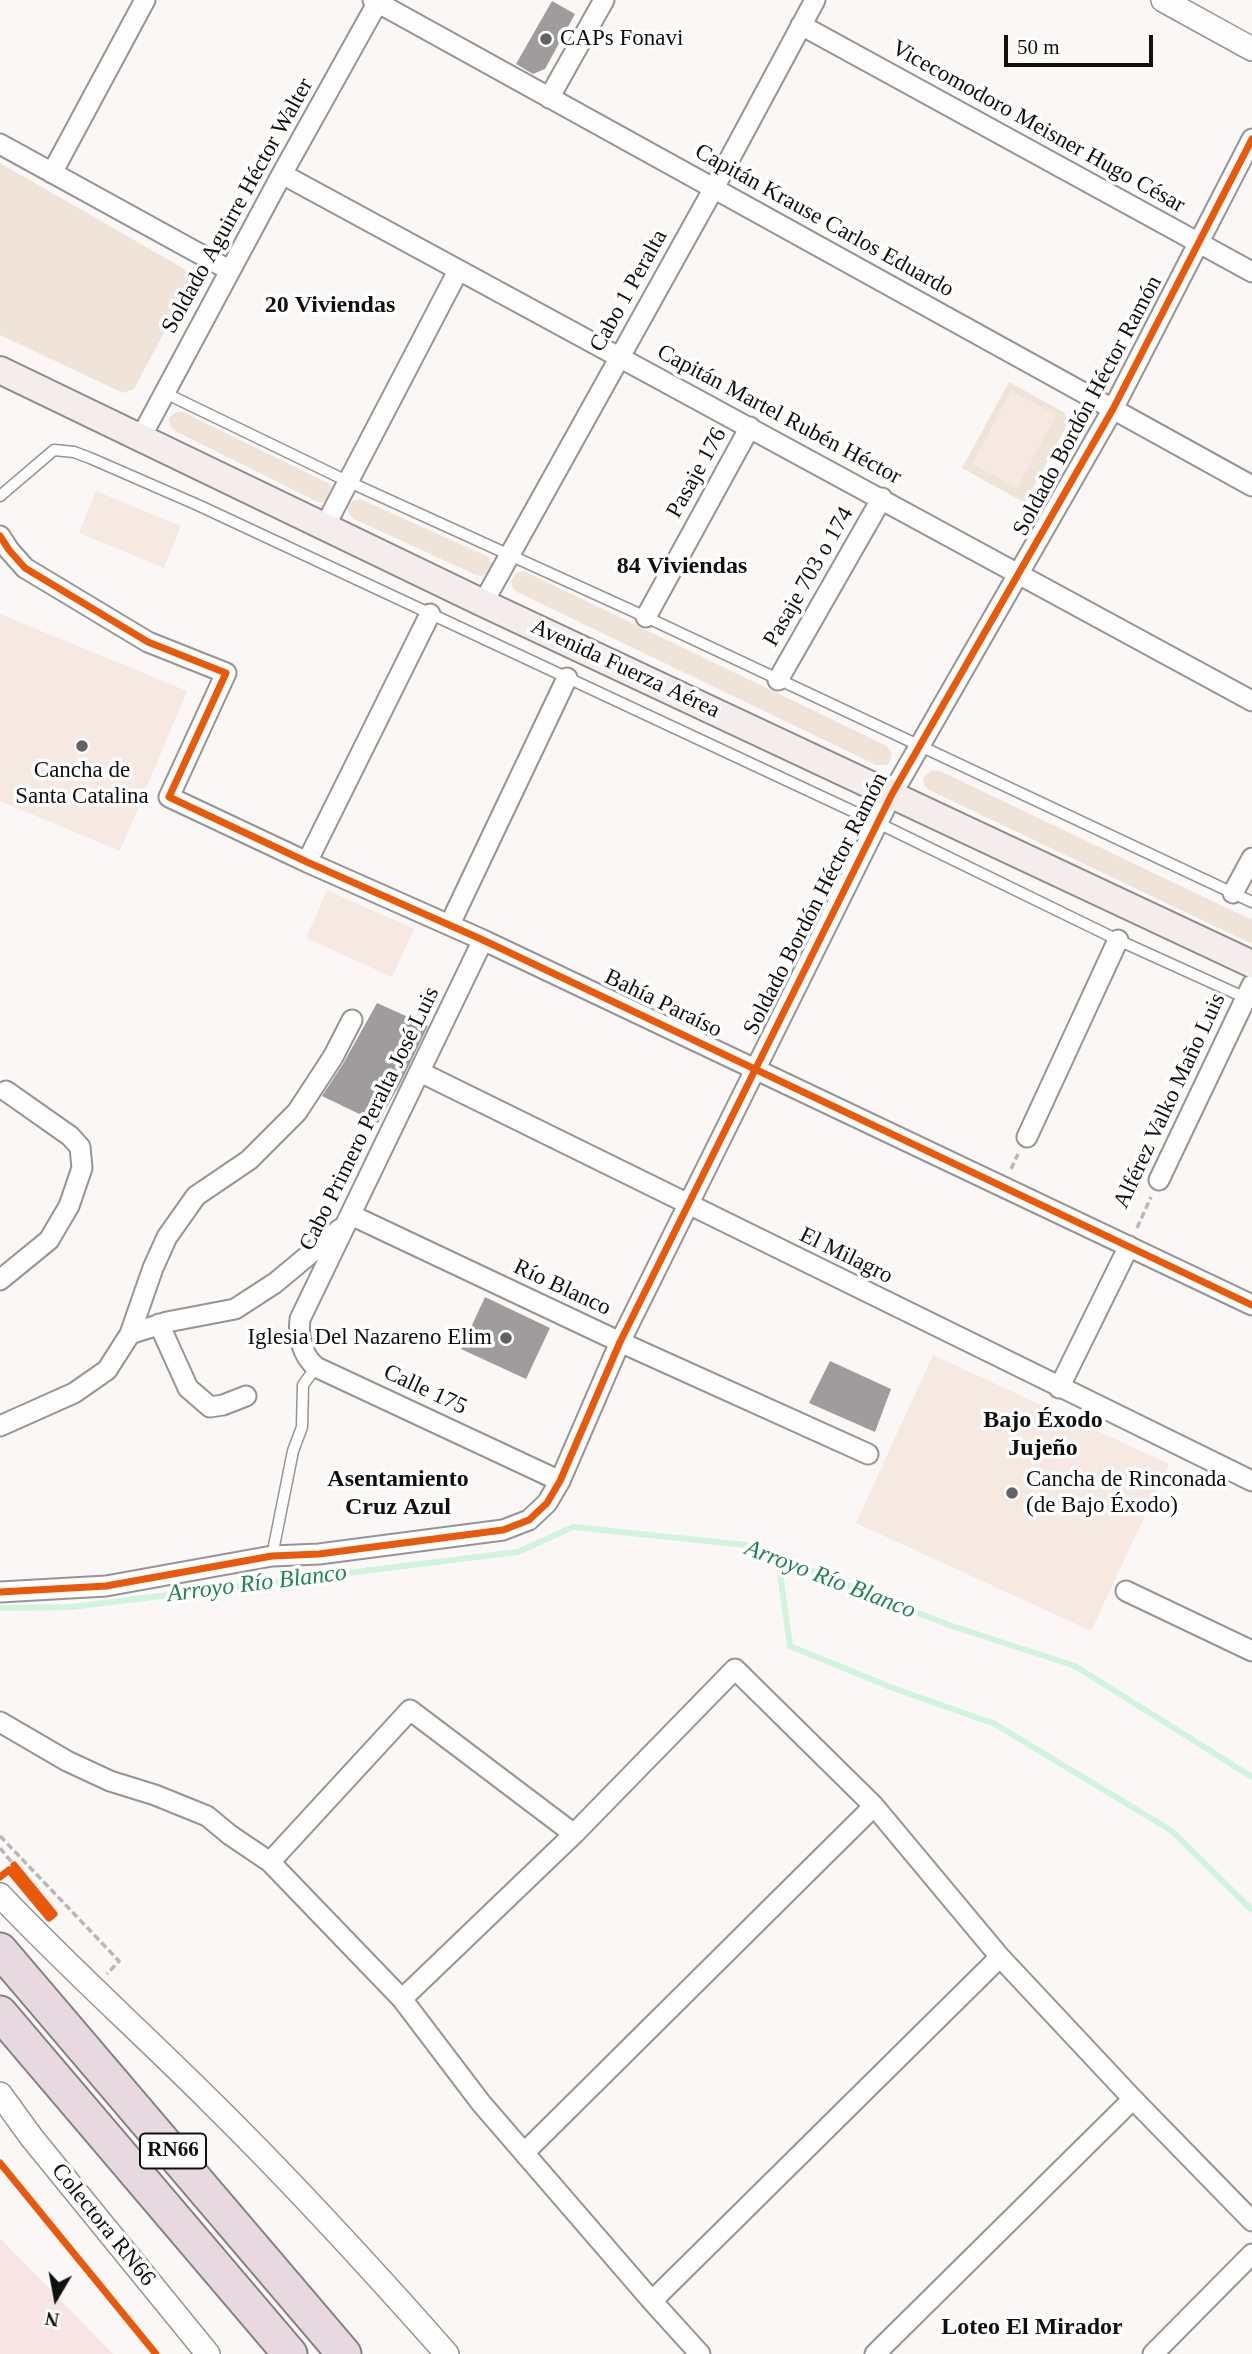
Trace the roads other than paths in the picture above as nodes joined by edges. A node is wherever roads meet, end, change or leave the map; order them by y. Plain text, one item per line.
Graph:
1 (145, 0) edge
2 (604, 0) edge
3 (815, 0) edge
4 (1163, 0) edge
5 (377, 1) edge
6 (801, 25) junction
7 (1252, 49) edge
8 (549, 97) junction
9 (1252, 139) edge
10 (0, 144) edge
11 (52, 173) junction
12 (282, 174) junction
13 (714, 188) junction
14 (1197, 242) junction
15 (229, 270) junction
16 (458, 271) junction
17 (1252, 272) edge
18 (621, 357) junction
19 (0, 370) edge
20 (165, 393) junction
21 (1113, 409) junction
22 (750, 427) junction
23 (141, 437) junction
24 (347, 481) junction
25 (1252, 486) edge
26 (0, 496) edge
27 (881, 498) junction
28 (325, 526) junction
29 (0, 536) edge
30 (511, 555) junction
31 (1019, 573) junction
32 (483, 603) junction
33 (430, 614) junction
34 (646, 617) junction
35 (567, 678) junction
36 (778, 680) junction
37 (1252, 701) edge
38 (918, 746) junction
39 (892, 794) junction
40 (878, 823) junction
41 (1252, 858) edge
42 (307, 862) junction
43 (1233, 893) junction
44 (1252, 902) edge
45 (450, 924) junction
46 (483, 940) junction
47 (1118, 940) junction
48 (1252, 964) edge
49 (1250, 994) edge
50 (352, 1020) dead end
51 (755, 1070) junction
52 (420, 1072) junction
53 (6, 1091) dead end
54 (1027, 1137) road end
55 (1159, 1180) road end
56 (687, 1205) junction
57 (349, 1219) junction
58 (1129, 1246) junction
59 (0, 1280) edge
60 (1252, 1305) edge
61 (159, 1324) junction
62 (130, 1334) junction
63 (620, 1342) junction
64 (316, 1367) junction
65 (1059, 1388) junction
66 (246, 1396) dead end
67 (0, 1426) edge
68 (868, 1454) dead end
69 (561, 1480) junction
70 (1252, 1481) edge
71 (272, 1556) junction
72 (1126, 1591) dead end
73 (0, 1592) edge
74 (1252, 1651) edge
75 (0, 1722) edge
76 (874, 1805) junction
77 (574, 1834) junction
78 (270, 1863) junction
79 (8, 1887) edge
80 (0, 1950) edge
81 (1000, 1957) junction
82 (402, 1999) junction
83 (0, 2013) edge
84 (0, 2094) edge
85 (1133, 2099) junction
86 (525, 2152) junction
87 (1252, 2221) edge
88 (1252, 2254) edge
89 (652, 2301) junction
90 (208, 2354) edge
91 (290, 2354) edge
92 (344, 2354) edge
93 (447, 2354) edge
94 (700, 2354) edge
95 (875, 2354) edge
96 (1153, 2354) edge

1 - 11 street
2 - 8 street
3 - 6 street, Cabo 1 Peralta
4 - 7 street
5 - 8 street, Capitán Krause Carlos Eduardo
5 - 12 street, Soldado Aguirre Héctor Walter
6 - 13 street, Cabo 1 Peralta
6 - 14 street, Vicecomodoro Meisner Hugo César
8 - 13 street, Capitán Krause Carlos Eduardo
9 - 14 street, Soldado Bordón Héctor Ramón
10 - 11 street
11 - 15 street
12 - 15 street, Soldado Aguirre Héctor Walter
12 - 16 street, Capitán Martel Rubén Héctor
13 - 18 street, Cabo 1 Peralta
13 - 21 street, Capitán Krause Carlos Eduardo
14 - 17 street, Vicecomodoro Meisner Hugo César
14 - 21 street, Soldado Bordón Héctor Ramón
15 - 20 street, Soldado Aguirre Héctor Walter
16 - 18 street, Capitán Martel Rubén Héctor
16 - 24 street
18 - 22 street, Capitán Martel Rubén Héctor
18 - 30 street, Cabo 1 Peralta
19 - 23 main road, Avenida Fuerza Aérea
20 - 23 street, Soldado Aguirre Héctor Walter
20 - 24 lane
21 - 25 street, Capitán Krause Carlos Eduardo
21 - 31 street, Soldado Bordón Héctor Ramón
22 - 27 street, Capitán Martel Rubén Héctor
22 - 34 street, Pasaje 176
23 - 28 main road, Avenida Fuerza Aérea
24 - 28 street
24 - 30 lane
26 - 33 lane
27 - 31 street, Capitán Martel Rubén Héctor
27 - 36 street, Pasaje 703 o 174
28 - 32 main road, Avenida Fuerza Aérea
29 - 42 street, Bahía Paraíso
30 - 32 street, Cabo 1 Peralta
30 - 34 lane
31 - 37 street, Capitán Martel Rubén Héctor
31 - 38 street, Soldado Bordón Héctor Ramón
32 - 39 main road, Avenida Fuerza Aérea
33 - 35 lane
33 - 42 street
34 - 36 lane
35 - 40 lane
35 - 45 street
36 - 38 lane
38 - 39 street, Soldado Bordón Héctor Ramón
38 - 43 lane
39 - 40 street, Soldado Bordón Héctor Ramón
39 - 48 main road, Avenida Fuerza Aérea
40 - 47 lane
40 - 51 street, Soldado Bordón Héctor Ramón
41 - 43 street
42 - 45 street, Bahía Paraíso
43 - 44 lane
45 - 46 street, Bahía Paraíso
46 - 51 street, Bahía Paraíso
46 - 52 street, Cabo Primero Peralta José Luis
47 - 49 lane
47 - 54 street
49 - 55 street, Alférez Valko Maño Luis
50 - 62 street
51 - 56 street, Soldado Bordón Héctor Ramón
51 - 58 street, Bahía Paraíso
52 - 56 street, El Milagro
52 - 57 street, Cabo Primero Peralta José Luis
53 - 59 street
56 - 63 street, Soldado Bordón Héctor Ramón
56 - 65 street, El Milagro
57 - 61 street
57 - 63 street, Río Blanco
57 - 64 street, Cabo Primero Peralta José Luis
58 - 60 street, Bahía Paraíso
58 - 65 street, Alférez Valko Maño Luis
61 - 62 street
61 - 66 street
62 - 67 street
63 - 68 street, Río Blanco
63 - 69 street, Soldado Bordón Héctor Ramón
64 - 69 street, Calle 175
64 - 71 lane
65 - 70 street, El Milagro
69 - 71 street, Soldado Bordón Héctor Ramón
71 - 73 street, Soldado Bordón Héctor Ramón
72 - 74 street
75 - 78 street
76 - 77 street
76 - 81 street
76 - 86 street
77 - 78 street
77 - 82 street
78 - 82 street
79 - 93 street
80 - 92 highway, RN66
81 - 85 street
81 - 89 street
82 - 86 street
83 - 91 highway, RN66
84 - 90 street, Colectora RN66
85 - 87 street
85 - 95 street
86 - 89 street
88 - 96 street
89 - 94 street

